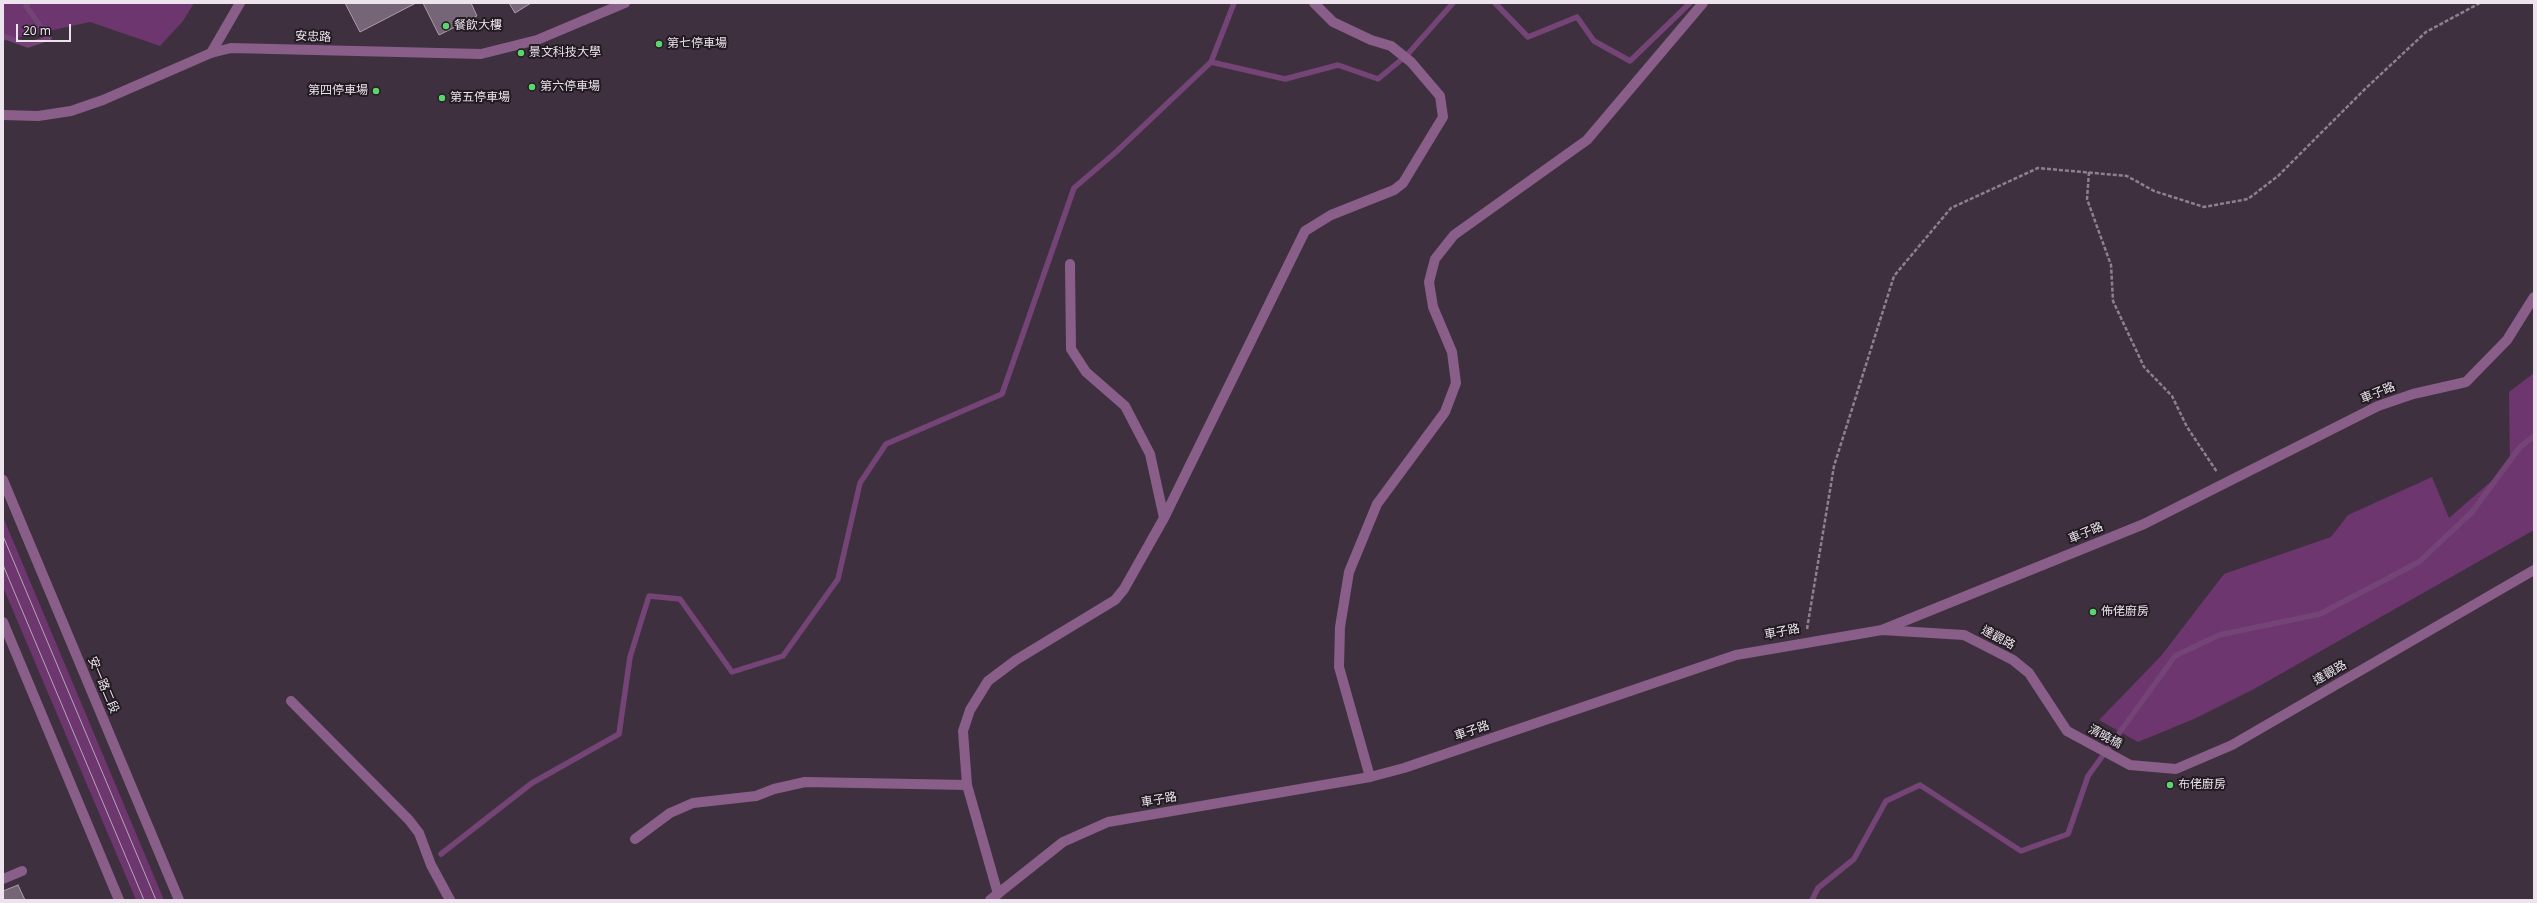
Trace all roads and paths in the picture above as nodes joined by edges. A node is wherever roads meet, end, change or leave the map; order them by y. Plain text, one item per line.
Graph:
1 (240, 3) edge
2 (625, 3) edge
3 (1314, 3) edge
4 (1703, 3) edge
5 (2480, 3) edge
6 (211, 53) junction
7 (3, 115) edge
8 (2088, 172) junction
9 (1070, 264) dead end
10 (2534, 297) edge
11 (2217, 473) dead end
12 (3, 480) edge
13 (1164, 518) junction
14 (2534, 570) edge
15 (3, 622) edge
16 (1882, 630) junction
17 (1805, 641) junction
18 (291, 701) dead end
19 (2067, 731) joint
20 (2130, 765) joint
21 (1370, 777) junction
22 (966, 785) junction
23 (635, 839) dead end
24 (22, 871) dead end
25 (3, 879) edge
26 (994, 897) edge
27 (119, 900) edge
28 (180, 900) edge
29 (450, 900) edge

1 - 6 street
2 - 6 street, 安忠路
3 - 13 street
4 - 21 street
5 - 8 path
6 - 7 street, 安忠路
8 - 11 path
8 - 17 path
9 - 13 street
10 - 16 street, 車子路
12 - 28 street, 安一路二段
13 - 22 street
14 - 20 street, 達觀路
15 - 27 street
16 - 17 street, 車子路
16 - 19 street, 達觀路
17 - 21 street, 車子路
18 - 29 street
19 - 20 street, 清曉橋
21 - 26 street, 車子路
22 - 23 street
22 - 26 street
24 - 25 street

